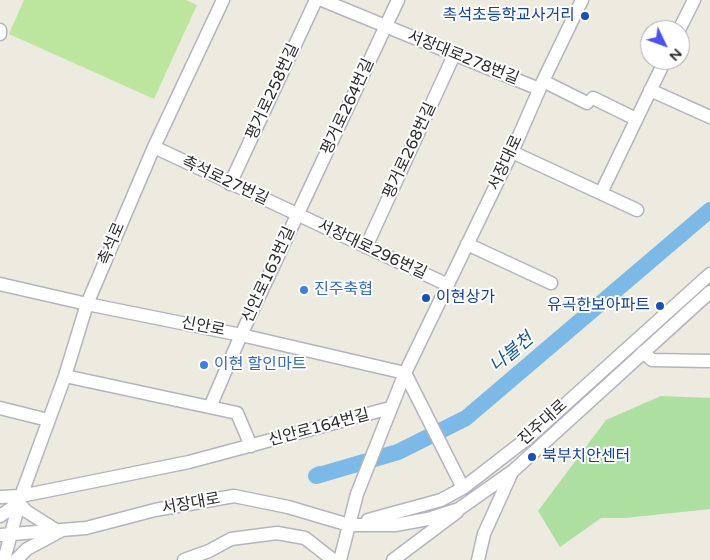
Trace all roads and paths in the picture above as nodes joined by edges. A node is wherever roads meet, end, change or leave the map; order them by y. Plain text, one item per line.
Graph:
1 (223, 0) edge
2 (316, 0) edge
3 (322, 0) edge
4 (398, 0) edge
5 (582, 0) edge
6 (694, 0) edge
7 (684, 20) edge
8 (386, 26) junction
9 (454, 55) junction
10 (660, 70) edge
11 (541, 85) junction
12 (650, 90) junction
13 (710, 117) edge
14 (636, 119) junction
15 (154, 147) junction
16 (512, 152) junction
17 (230, 184) junction
18 (601, 192) junction
19 (637, 210) dead end
20 (297, 215) junction
21 (467, 244) junction
22 (366, 247) junction
23 (710, 274) edge
24 (551, 283) dead end
25 (0, 284) edge
26 (448, 285) junction
27 (708, 296) edge
28 (87, 304) junction
29 (241, 335) junction
30 (644, 352) junction
31 (710, 361) edge
32 (405, 373) junction
33 (65, 376) junction
34 (210, 407) junction
35 (0, 408) edge
36 (390, 408) junction
37 (48, 420) junction
38 (251, 446) junction
39 (513, 471) junction
40 (463, 488) junction
41 (0, 497) edge
42 (20, 500) junction
43 (460, 509) junction
44 (0, 516) edge
45 (349, 525) junction
46 (59, 532) junction
47 (5, 534) edge
48 (207, 556) edge
49 (4, 560) edge
50 (16, 560) edge
51 (184, 560) edge
52 (333, 560) edge
53 (340, 560) edge
54 (393, 560) edge
55 (478, 560) edge

1 - 15 street, 촉석로
2 - 17 street, 평거로258번길
3 - 8 street, 서장대로278번길
4 - 8 street, 평거로264번길
5 - 11 street, 서장대로
6 - 7 street
8 - 9 street, 서장대로278번길
8 - 20 street, 평거로264번길
9 - 11 street, 서장대로278번길
9 - 22 street, 평거로268번길
10 - 12 street
11 - 14 street
11 - 16 street, 서장대로
12 - 13 street
12 - 14 street
14 - 18 street
15 - 17 street, 촉석로27번길
15 - 28 street, 촉석로
16 - 18 street
16 - 21 street, 서장대로
17 - 20 street, 촉석로27번길
18 - 19 street
20 - 22 street, 서장대로296번길
20 - 29 street, 신안로163번길
21 - 24 street
21 - 26 street, 서장대로
22 - 26 street, 서장대로296번길
23 - 40 street, 진주대로
25 - 28 street, 신안로
26 - 32 street, 서장대로
27 - 30 street, 진주대로
28 - 29 street, 신안로
28 - 33 street, 촉석로
29 - 32 street, 신안로
29 - 34 street
30 - 31 street
30 - 39 street, 진주대로
32 - 36 street, 서장대로
32 - 40 street
33 - 34 street, 신안로164번길
33 - 37 street, 촉석로
34 - 38 street, 신안로164번길
35 - 37 street
36 - 38 street, 신안로164번길
36 - 45 street, 서장대로
37 - 42 street, 촉석로
38 - 42 street
39 - 43 street, 진주대로
39 - 55 street
40 - 45 street, 진주대로
41 - 42 street
42 - 44 street
42 - 46 street
42 - 47 street, 촉석로
43 - 45 street, 진주대로
43 - 54 street
45 - 46 street, 서장대로
45 - 53 street
46 - 47 street, 서장대로
46 - 50 street
47 - 49 street, 촉석로
48 - 51 street
48 - 52 street

